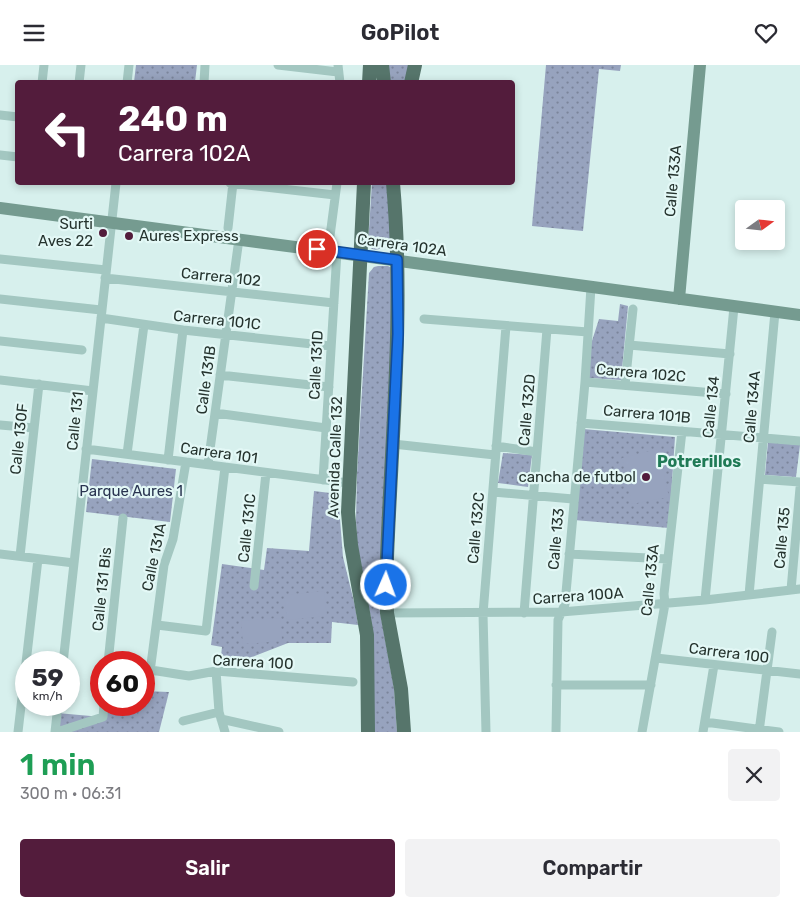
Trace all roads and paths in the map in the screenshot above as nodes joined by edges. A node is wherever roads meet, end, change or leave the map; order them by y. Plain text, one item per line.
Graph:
1 (44, 65) edge
2 (81, 65) edge
3 (129, 65) edge
4 (205, 65) edge
5 (278, 65) edge
6 (370, 65) edge
7 (382, 65) edge
8 (415, 65) edge
9 (700, 65) edge
10 (288, 66) edge
11 (338, 69) edge
12 (42, 80) edge
13 (79, 80) edge
14 (127, 80) edge
15 (204, 80) edge
16 (369, 80) edge
17 (384, 80) edge
18 (412, 80) edge
19 (0, 115) edge
20 (15, 117) edge
21 (0, 155) edge
22 (15, 157) edge
23 (116, 185) edge
24 (231, 185) edge
25 (248, 185) edge
26 (337, 185) edge
27 (364, 185) edge
28 (393, 185) edge
29 (397, 185) edge
30 (335, 195) junction
31 (0, 208) edge
32 (395, 214) junction
33 (111, 223) junction
34 (228, 228) dead end
35 (239, 239) junction
36 (332, 252) junction
37 (361, 255) junction
38 (0, 259) edge
39 (397, 260) junction
40 (105, 274) junction
41 (591, 287) junction
42 (232, 291) junction
43 (0, 299) edge
44 (680, 299) junction
45 (334, 303) junction
46 (734, 307) junction
47 (633, 309) dead end
48 (775, 312) junction
49 (101, 314) junction
50 (800, 315) edge
51 (424, 319) dead end
52 (144, 325) junction
53 (506, 326) junction
54 (547, 329) junction
55 (183, 330) junction
56 (588, 332) junction
57 (226, 334) junction
58 (0, 341) edge
59 (629, 345) junction
60 (331, 346) junction
61 (82, 350) dead end
62 (730, 354) junction
63 (220, 375) junction
64 (0, 380) edge
65 (585, 382) junction
66 (39, 384) junction
67 (625, 385) junction
68 (329, 387) junction
69 (93, 391) junction
70 (726, 394) junction
71 (215, 413) junction
72 (581, 423) junction
73 (0, 425) edge
74 (34, 428) junction
75 (326, 428) junction
76 (682, 431) junction
77 (722, 434) junction
78 (764, 438) junction
79 (800, 441) edge
80 (393, 444) junction
81 (86, 449) junction
82 (496, 451) junction
83 (537, 452) junction
84 (127, 454) junction
85 (168, 460) junction
86 (186, 462) junction
87 (208, 464) junction
88 (225, 467) junction
89 (266, 473) junction
90 (760, 479) junction
91 (323, 480) junction
92 (800, 482) edge
93 (349, 483) junction
94 (800, 488) edge
95 (493, 492) junction
96 (534, 495) junction
97 (573, 499) junction
98 (123, 518) dead end
99 (569, 553) junction
100 (0, 554) edge
101 (20, 556) junction
102 (38, 559) junction
103 (668, 559) junction
104 (74, 563) junction
105 (254, 586) dead end
106 (796, 589) edge
107 (749, 595) junction
108 (705, 600) junction
109 (665, 604) junction
110 (561, 612) junction
111 (387, 613) junction
112 (524, 613) junction
113 (482, 614) junction
114 (157, 625) junction
115 (772, 632) dead end
116 (64, 651) edge
117 (109, 651) edge
118 (154, 651) edge
119 (656, 657) junction
120 (714, 665) junction
121 (155, 671) edge
122 (216, 671) junction
123 (767, 671) junction
124 (800, 674) edge
125 (353, 682) dead end
126 (556, 685) junction
127 (651, 685) junction
128 (57, 716) edge
129 (103, 716) edge
130 (220, 716) junction
131 (183, 721) dead end
132 (705, 721) junction
133 (759, 730) edge
134 (18, 732) edge
135 (56, 732) edge
136 (225, 732) edge
137 (279, 732) edge
138 (368, 732) edge
139 (404, 732) edge
140 (486, 732) edge
141 (556, 732) edge
142 (642, 732) edge
143 (703, 732) edge
144 (779, 732) edge

1 - 12 street
2 - 13 street
3 - 14 street
4 - 15 street
5 - 10 street
6 - 16 main road
7 - 17 main road
8 - 18 main road
9 - 44 street, Calle 133A
10 - 11 street
19 - 20 street
21 - 22 street
23 - 33 street, Calle 131
24 - 34 street
25 - 30 street
26 - 30 street, Calle 131D
27 - 37 main road, Avenida Calle 132
28 - 32 main road
29 - 32 main road
30 - 36 street, Calle 131D
31 - 33 street, Carrera 102A
32 - 39 main road
33 - 35 street, Carrera 102A
33 - 40 street, Calle 131
35 - 36 street, Carrera 102A
35 - 42 street, Calle 131B
36 - 37 street, Carrera 102A
36 - 45 street, Calle 131D
37 - 39 street, Carrera 102A
37 - 93 main road, Avenida Calle 132
38 - 40 street, Carrera 102
39 - 41 street, Carrera 102A
39 - 80 main road
40 - 42 street, Carrera 102
40 - 49 street, Calle 131
41 - 44 street, Carrera 102A
41 - 56 street, Calle 133
42 - 45 street, Carrera 102
42 - 57 street, Calle 131B
43 - 49 street, Carrera 101C
44 - 46 street, Carrera 102A
45 - 60 street, Calle 131D
46 - 48 street, Carrera 102A
46 - 62 street, Calle 134
47 - 59 street
48 - 50 street, Carrera 102A
48 - 78 street, Calle 134A
49 - 52 street, Carrera 101C
49 - 69 street, Calle 131
51 - 53 street
52 - 55 street, Carrera 101C
52 - 84 street
53 - 54 street
53 - 82 street, Calle 132C
54 - 56 street
54 - 83 street, Calle 132D
55 - 57 street, Carrera 101C
55 - 85 street
56 - 65 street, Calle 133
57 - 60 street, Carrera 101C
57 - 63 street, Calle 131B
58 - 61 street
59 - 62 street
59 - 67 street
60 - 68 street, Calle 131D
62 - 70 street, Calle 134
63 - 68 street
63 - 71 street, Calle 131B
64 - 66 street
65 - 67 street, Carrera 102C
65 - 72 street, Calle 133
66 - 69 street
66 - 74 street, Calle 130F
67 - 70 street, Carrera 102C
68 - 75 street, Calle 131D
69 - 81 street, Calle 131
70 - 77 street, Calle 134
71 - 75 street
71 - 87 street, Calle 131B
72 - 76 street, Carrera 101B
72 - 97 street, Calle 133
73 - 74 street
74 - 101 street, Calle 130F
75 - 91 street, Calle 131D
76 - 77 street, Carrera 101B
76 - 103 street, Calle 133A
77 - 78 street, Carrera 101B
77 - 108 street, Calle 134
78 - 79 street, Carrera 101B
78 - 90 street, Calle 134A
80 - 82 street
80 - 111 main road
81 - 84 street, Carrera 101
81 - 104 street, Calle 131
82 - 83 street
82 - 95 street, Calle 132C
83 - 96 street, Calle 132D
84 - 85 street, Carrera 101
85 - 86 street, Carrera 101
86 - 87 street, Carrera 101
86 - 114 street, Calle 131A
87 - 88 street, Carrera 101
88 - 89 street, Carrera 101
88 - 114 street
89 - 91 street, Carrera 101
89 - 105 street, Calle 131C
90 - 92 street
90 - 107 street, Calle 134A
91 - 93 street, Carrera 101
93 - 138 main road, Avenida Calle 132
94 - 106 street, Calle 135
95 - 96 street
95 - 113 street, Calle 132C
96 - 97 street
96 - 112 street, Calle 132D
97 - 99 street, Calle 133
98 - 117 street, Calle 131 Bis
99 - 103 street
99 - 110 street, Calle 133
100 - 101 street
101 - 102 street
102 - 104 street
102 - 134 street
103 - 109 street, Calle 133A
104 - 116 street, Calle 131
106 - 107 street, Carrera 100A
107 - 108 street, Carrera 100A
108 - 109 street, Carrera 100A
109 - 110 street, Carrera 100A
109 - 119 street, Calle 133A
110 - 112 street, Carrera 100A
110 - 126 street, Calle 133
111 - 113 street, Carrera 100A
111 - 139 main road
112 - 113 street, Carrera 100A
113 - 140 street, Calle 132C
114 - 118 street, Calle 131A
115 - 123 street
119 - 120 street, Carrera 100
119 - 127 street, Calle 133A
120 - 123 street, Carrera 100
120 - 132 street
121 - 122 street, Carrera 100
122 - 125 street, Carrera 100
122 - 130 street
123 - 124 street, Carrera 100
123 - 133 street
126 - 127 street
126 - 141 street, Calle 133
127 - 142 street, Calle 133A
128 - 135 street
129 - 135 street
130 - 131 street
130 - 136 street
130 - 137 street
132 - 133 street
132 - 143 street
133 - 144 street

